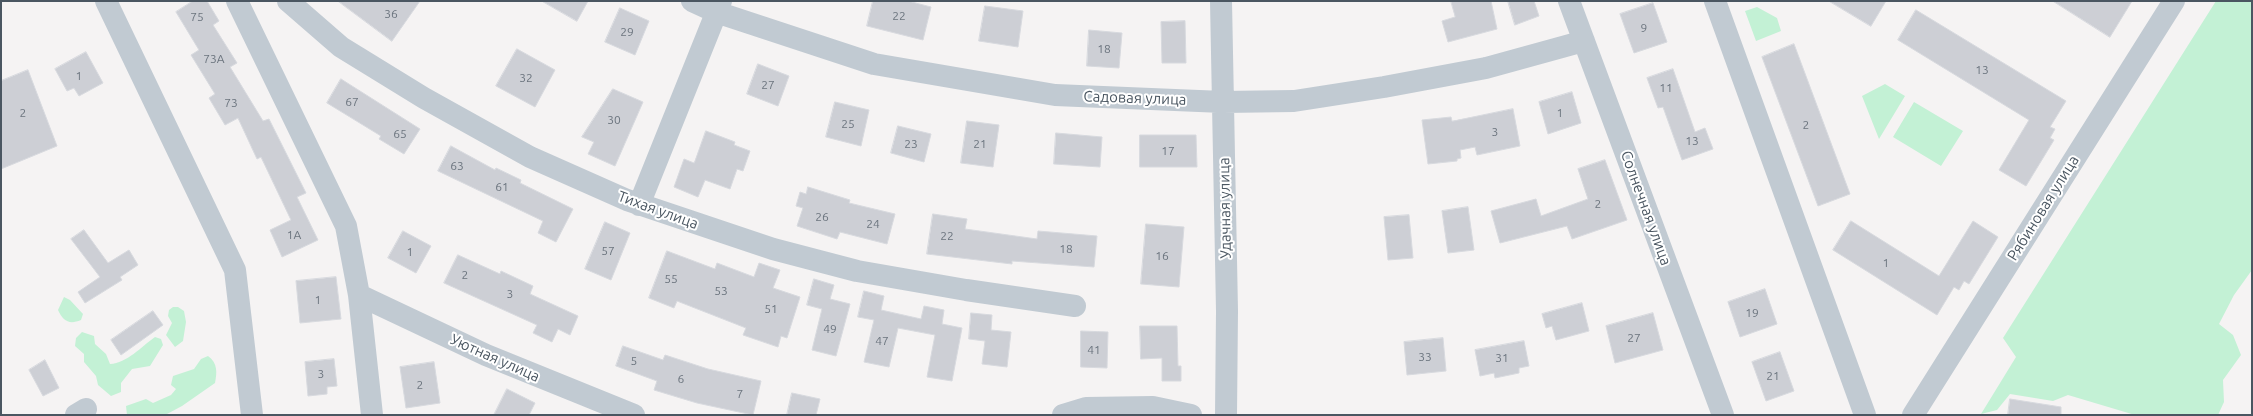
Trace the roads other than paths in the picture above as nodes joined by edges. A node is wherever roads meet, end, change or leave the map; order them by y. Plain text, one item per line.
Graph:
1 (106, 1) edge
2 (237, 1) edge
3 (288, 1) edge
4 (692, 1) edge
5 (1221, 1) edge
6 (1569, 1) edge
7 (1715, 1) edge
8 (2174, 1) edge
9 (718, 7) edge
10 (1584, 41) junction
11 (1223, 102) junction
12 (639, 204) junction
13 (359, 295) junction
14 (1075, 306) dead end
15 (252, 415) edge
16 (372, 415) edge
17 (634, 415) edge
18 (1063, 415) edge
19 (1191, 415) edge
20 (1226, 415) edge
21 (1723, 415) edge
22 (1865, 415) edge
23 (1913, 415) edge

1 - 15 street
2 - 13 street
3 - 12 street, Тихая улица
4 - 9 street, Садовая улица
5 - 11 street, Удачная улица
6 - 10 street, Солнечная улица
7 - 22 street
8 - 23 street, Рябиновая улица
9 - 11 street, Садовая улица
9 - 12 street
10 - 11 street, Садовая улица
10 - 21 street, Солнечная улица
11 - 20 street, Удачная улица
12 - 14 street, Тихая улица
13 - 16 street
13 - 17 street, Уютная улица
18 - 19 street

